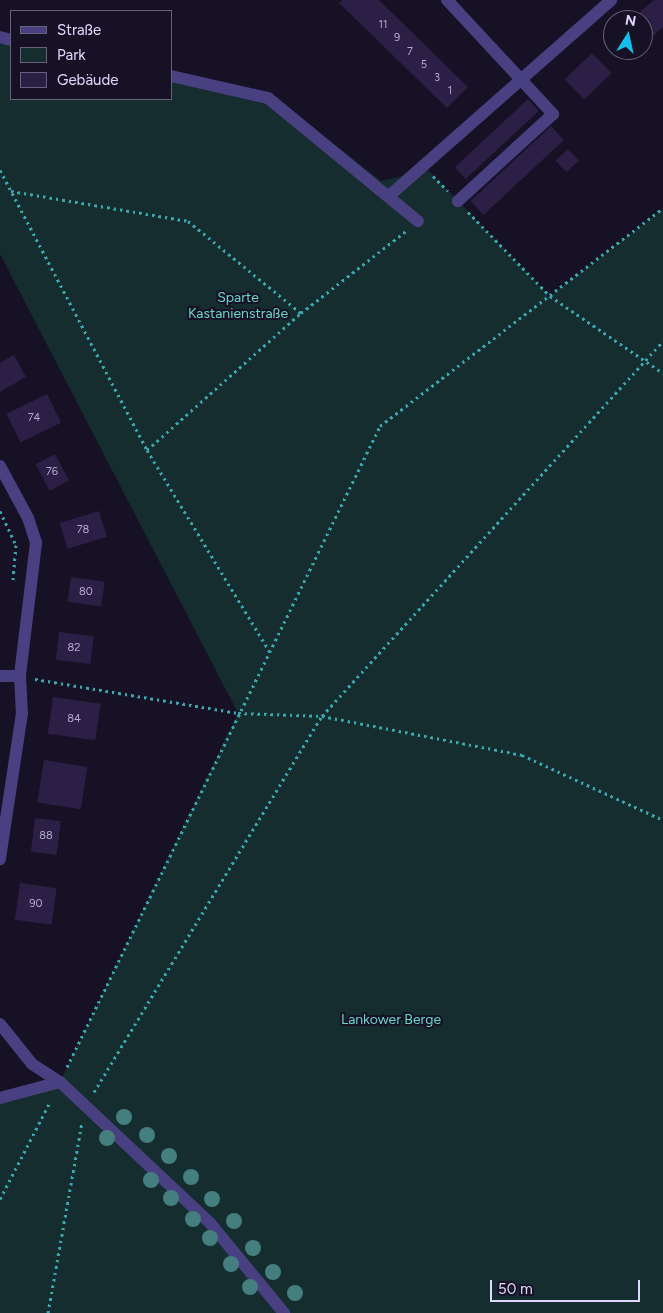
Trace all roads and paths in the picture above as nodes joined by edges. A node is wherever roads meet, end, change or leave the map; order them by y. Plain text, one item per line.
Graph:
1 (447, 0) edge
2 (611, 0) edge
3 (172, 76) edge
4 (522, 77) junction
5 (423, 165) junction
6 (0, 170) edge
7 (10, 191) junction
8 (389, 196) junction
9 (458, 201) junction
10 (663, 208) edge
11 (418, 221) joint
12 (550, 296) junction
13 (302, 313) junction
14 (663, 341) edge
15 (646, 360) junction
16 (663, 373) edge
17 (147, 450) junction
18 (0, 466) edge
19 (270, 652) junction
20 (0, 676) edge
21 (20, 676) junction
22 (238, 713) junction
23 (322, 716) junction
24 (663, 820) edge
25 (0, 859) edge
26 (0, 1024) edge
27 (60, 1082) junction
28 (0, 1098) edge
29 (85, 1106) junction
30 (0, 1199) edge
31 (48, 1313) edge
32 (284, 1313) edge

1 - 4 street
2 - 4 street
3 - 8 street
4 - 5 street
4 - 9 street
5 - 8 street
5 - 9 path
6 - 7 path
7 - 13 path
7 - 17 path
8 - 11 street
9 - 12 path
10 - 12 path
11 - 13 path
12 - 15 path
12 - 19 path
13 - 17 path
14 - 15 path
15 - 16 path
15 - 23 path
17 - 19 path
18 - 21 street
19 - 22 path
20 - 21 street
21 - 22 path
21 - 25 street
22 - 23 path
22 - 27 path
23 - 24 path
23 - 29 path
26 - 27 street
27 - 28 street
27 - 29 street
27 - 30 path
29 - 31 path
29 - 32 street

